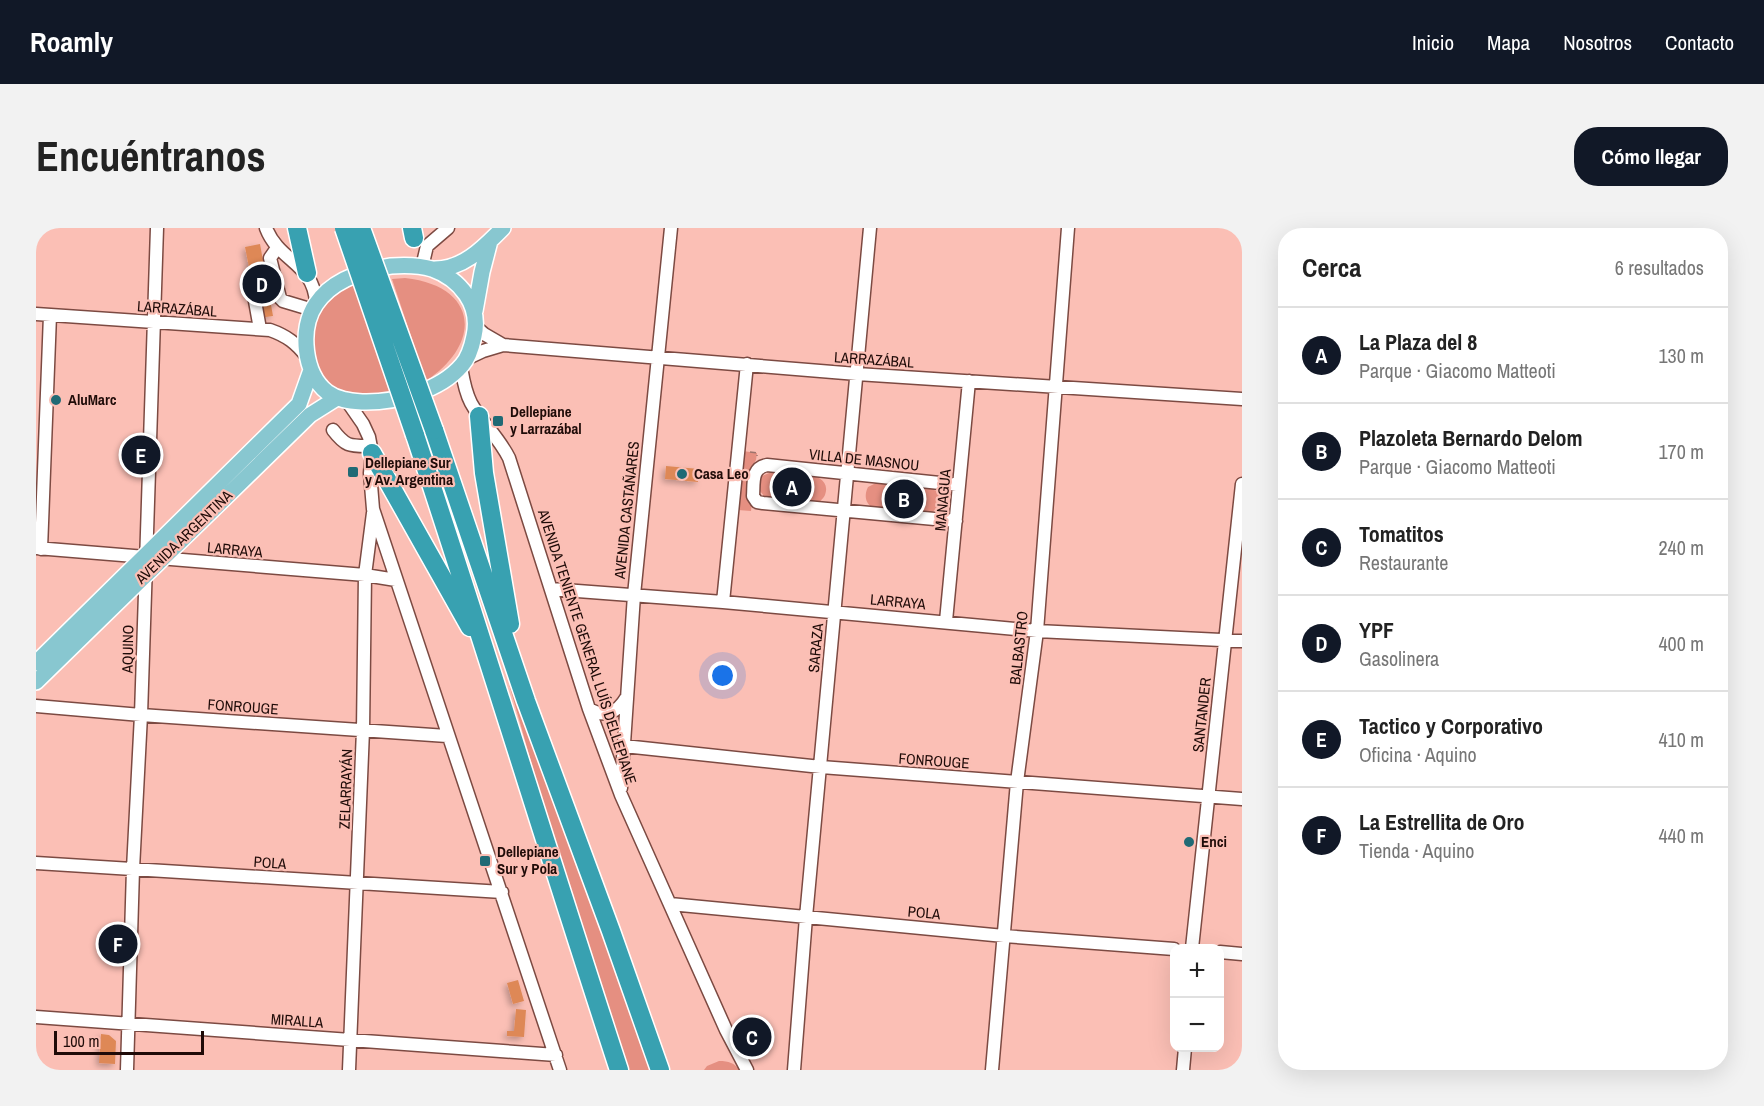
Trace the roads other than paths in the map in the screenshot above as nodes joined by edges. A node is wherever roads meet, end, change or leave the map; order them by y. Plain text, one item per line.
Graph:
1 (157, 228) edge
2 (266, 228) edge
3 (297, 228) edge
4 (344, 228) edge
5 (361, 228) edge
6 (448, 228) edge
7 (503, 228) edge
8 (671, 228) edge
9 (870, 228) edge
10 (1068, 228) edge
11 (415, 231) edge
12 (490, 234) edge
13 (277, 248) junction
14 (424, 268) junction
15 (307, 273) junction
16 (276, 284) junction
17 (314, 307) junction
18 (36, 314) edge
19 (50, 315) junction
20 (476, 319) junction
21 (153, 322) junction
22 (260, 329) junction
23 (503, 345) junction
24 (657, 357) junction
25 (309, 363) junction
26 (464, 363) junction
27 (747, 364) junction
28 (857, 374) junction
29 (969, 381) junction
30 (1056, 387) junction
31 (342, 399) junction
32 (1242, 399) edge
33 (479, 416) junction
34 (333, 430) dead end
35 (371, 449) junction
36 (848, 473) junction
37 (959, 484) junction
38 (1242, 484) edge
39 (373, 508) junction
40 (844, 511) junction
41 (956, 521) junction
42 (38, 548) edge
43 (1238, 554) edge
44 (145, 556) junction
45 (163, 558) junction
46 (365, 575) junction
47 (144, 576) junction
48 (396, 580) junction
49 (551, 589) junction
50 (634, 595) junction
51 (723, 602) junction
52 (834, 611) junction
53 (946, 621) junction
54 (1037, 631) junction
55 (1225, 639) junction
56 (1242, 641) edge
57 (489, 660) junction
58 (36, 663) edge
59 (36, 682) edge
60 (627, 697) junction
61 (526, 702) junction
62 (36, 705) edge
63 (589, 709) junction
64 (141, 715) junction
65 (363, 730) junction
66 (447, 736) junction
67 (624, 746) junction
68 (821, 767) junction
69 (1017, 782) junction
70 (621, 795) junction
71 (1209, 796) junction
72 (1242, 799) edge
73 (36, 862) edge
74 (133, 869) junction
75 (357, 885) junction
76 (502, 892) junction
77 (670, 904) junction
78 (806, 917) junction
79 (1004, 936) junction
80 (1192, 944) edge
81 (1170, 949) edge
82 (1224, 952) edge
83 (1242, 954) edge
84 (36, 1017) edge
85 (129, 1023) junction
86 (350, 1040) junction
87 (1185, 1052) edge
88 (556, 1055) junction
89 (127, 1070) edge
90 (349, 1070) edge
91 (561, 1070) edge
92 (619, 1070) edge
93 (660, 1070) edge
94 (747, 1070) edge
95 (794, 1070) edge
96 (992, 1070) edge
97 (1183, 1070) edge

1 - 21 street, AQUINO
2 - 13 street
3 - 15 highway
4 - 57 highway, bridge
5 - 61 highway, bridge
6 - 14 street
7 - 12 main road
8 - 24 street, AVENIDA CASTAÑARES
9 - 28 street, SARAZA
10 - 30 street, BALBASTRO
11 - 14 street
12 - 14 main road
12 - 20 main road
13 - 15 street
13 - 16 street
14 - 17 main road
14 - 20 main road
15 - 17 street
16 - 17 street
16 - 22 street
17 - 25 main road
18 - 19 street, LARRAZÁBAL
19 - 21 street, LARRAZÁBAL
19 - 42 street
20 - 23 street, LARRAZÁBAL
20 - 26 main road
21 - 22 street, LARRAZÁBAL
21 - 44 street, AQUINO
22 - 25 street, LARRAZÁBAL
23 - 24 street, LARRAZÁBAL
23 - 26 street, LARRAZÁBAL
24 - 27 street, LARRAZÁBAL
24 - 50 street, AVENIDA CASTAÑARES
25 - 31 main road
25 - 44 main road, AVENIDA ARGENTINA
26 - 31 main road
26 - 33 street, AVENIDA TENIENTE GENERAL LUÍS DELLEPIANE
27 - 28 street, LARRAZÁBAL
27 - 51 street
28 - 29 street, LARRAZÁBAL
28 - 36 street, SARAZA
29 - 30 street, LARRAZÁBAL
29 - 37 street, MANAGUA
30 - 32 street, LARRAZÁBAL
30 - 54 street, BALBASTRO
31 - 35 street
31 - 45 main road, AVENIDA ARGENTINA
33 - 49 street, AVENIDA TENIENTE GENERAL LUÍS DELLEPIANE
33 - 61 highway
34 - 35 street
35 - 39 street
35 - 57 highway
36 - 37 street, VILLA DE MASNOU
36 - 40 street, SARAZA
36 - 40 street, VILLA DE MASNOU
37 - 41 street, MANAGUA
38 - 43 street, SANTANDER
39 - 46 street, ZELARRAYÁN
39 - 48 street
40 - 41 street
40 - 52 street, SARAZA
41 - 53 street, MANAGUA
42 - 44 street, LARRAYA
43 - 55 street, SANTANDER
44 - 45 street, LARRAYA
44 - 47 street, AQUINO
44 - 58 main road, AVENIDA ARGENTINA
45 - 46 street, LARRAYA
45 - 47 main road, AVENIDA ARGENTINA
46 - 48 street, LARRAYA
46 - 65 street, ZELARRAYÁN
47 - 59 main road, AVENIDA ARGENTINA
47 - 64 street, AQUINO
48 - 66 street
49 - 50 street, LARRAYA
49 - 63 street, AVENIDA TENIENTE GENERAL LUÍS DELLEPIANE
50 - 51 street, LARRAYA
50 - 60 street, AVENIDA CASTAÑARES
51 - 52 street, LARRAYA
52 - 53 street, LARRAYA
52 - 68 street, SARAZA
53 - 54 street, LARRAYA
54 - 55 street, LARRAYA
54 - 69 street, BALBASTRO
55 - 56 street, LARRAYA
55 - 71 street, SANTANDER
57 - 92 highway
60 - 63 street
60 - 67 street, AVENIDA CASTAÑARES
61 - 93 highway
62 - 64 street, FONROUGE
63 - 70 street, AVENIDA TENIENTE GENERAL LUÍS DELLEPIANE
64 - 65 street, FONROUGE
64 - 74 street, AQUINO
65 - 66 street, FONROUGE
65 - 75 street, ZELARRAYÁN
66 - 76 street
67 - 68 street, FONROUGE
67 - 70 street, AVENIDA CASTAÑARES
68 - 69 street, FONROUGE
68 - 78 street, SARAZA
69 - 71 street, FONROUGE
69 - 79 street, BALBASTRO
70 - 77 street, AVENIDA TENIENTE GENERAL LUÍS DELLEPIANE
71 - 72 street, FONROUGE
71 - 80 street, SANTANDER
73 - 74 street, POLA
74 - 75 street, POLA
74 - 85 street, AQUINO
75 - 76 street, POLA
75 - 86 street, ZELARRAYÁN
76 - 88 street
77 - 78 street, POLA
77 - 94 street, AVENIDA TENIENTE GENERAL LUÍS DELLEPIANE
78 - 79 street, POLA
78 - 95 street, SARAZA
79 - 81 street, POLA
79 - 96 street, BALBASTRO
82 - 83 street
84 - 85 street, MIRALLA
85 - 86 street, MIRALLA
85 - 89 street, AQUINO
86 - 88 street, MIRALLA
86 - 90 street, ZELARRAYÁN
87 - 97 street
88 - 91 street

